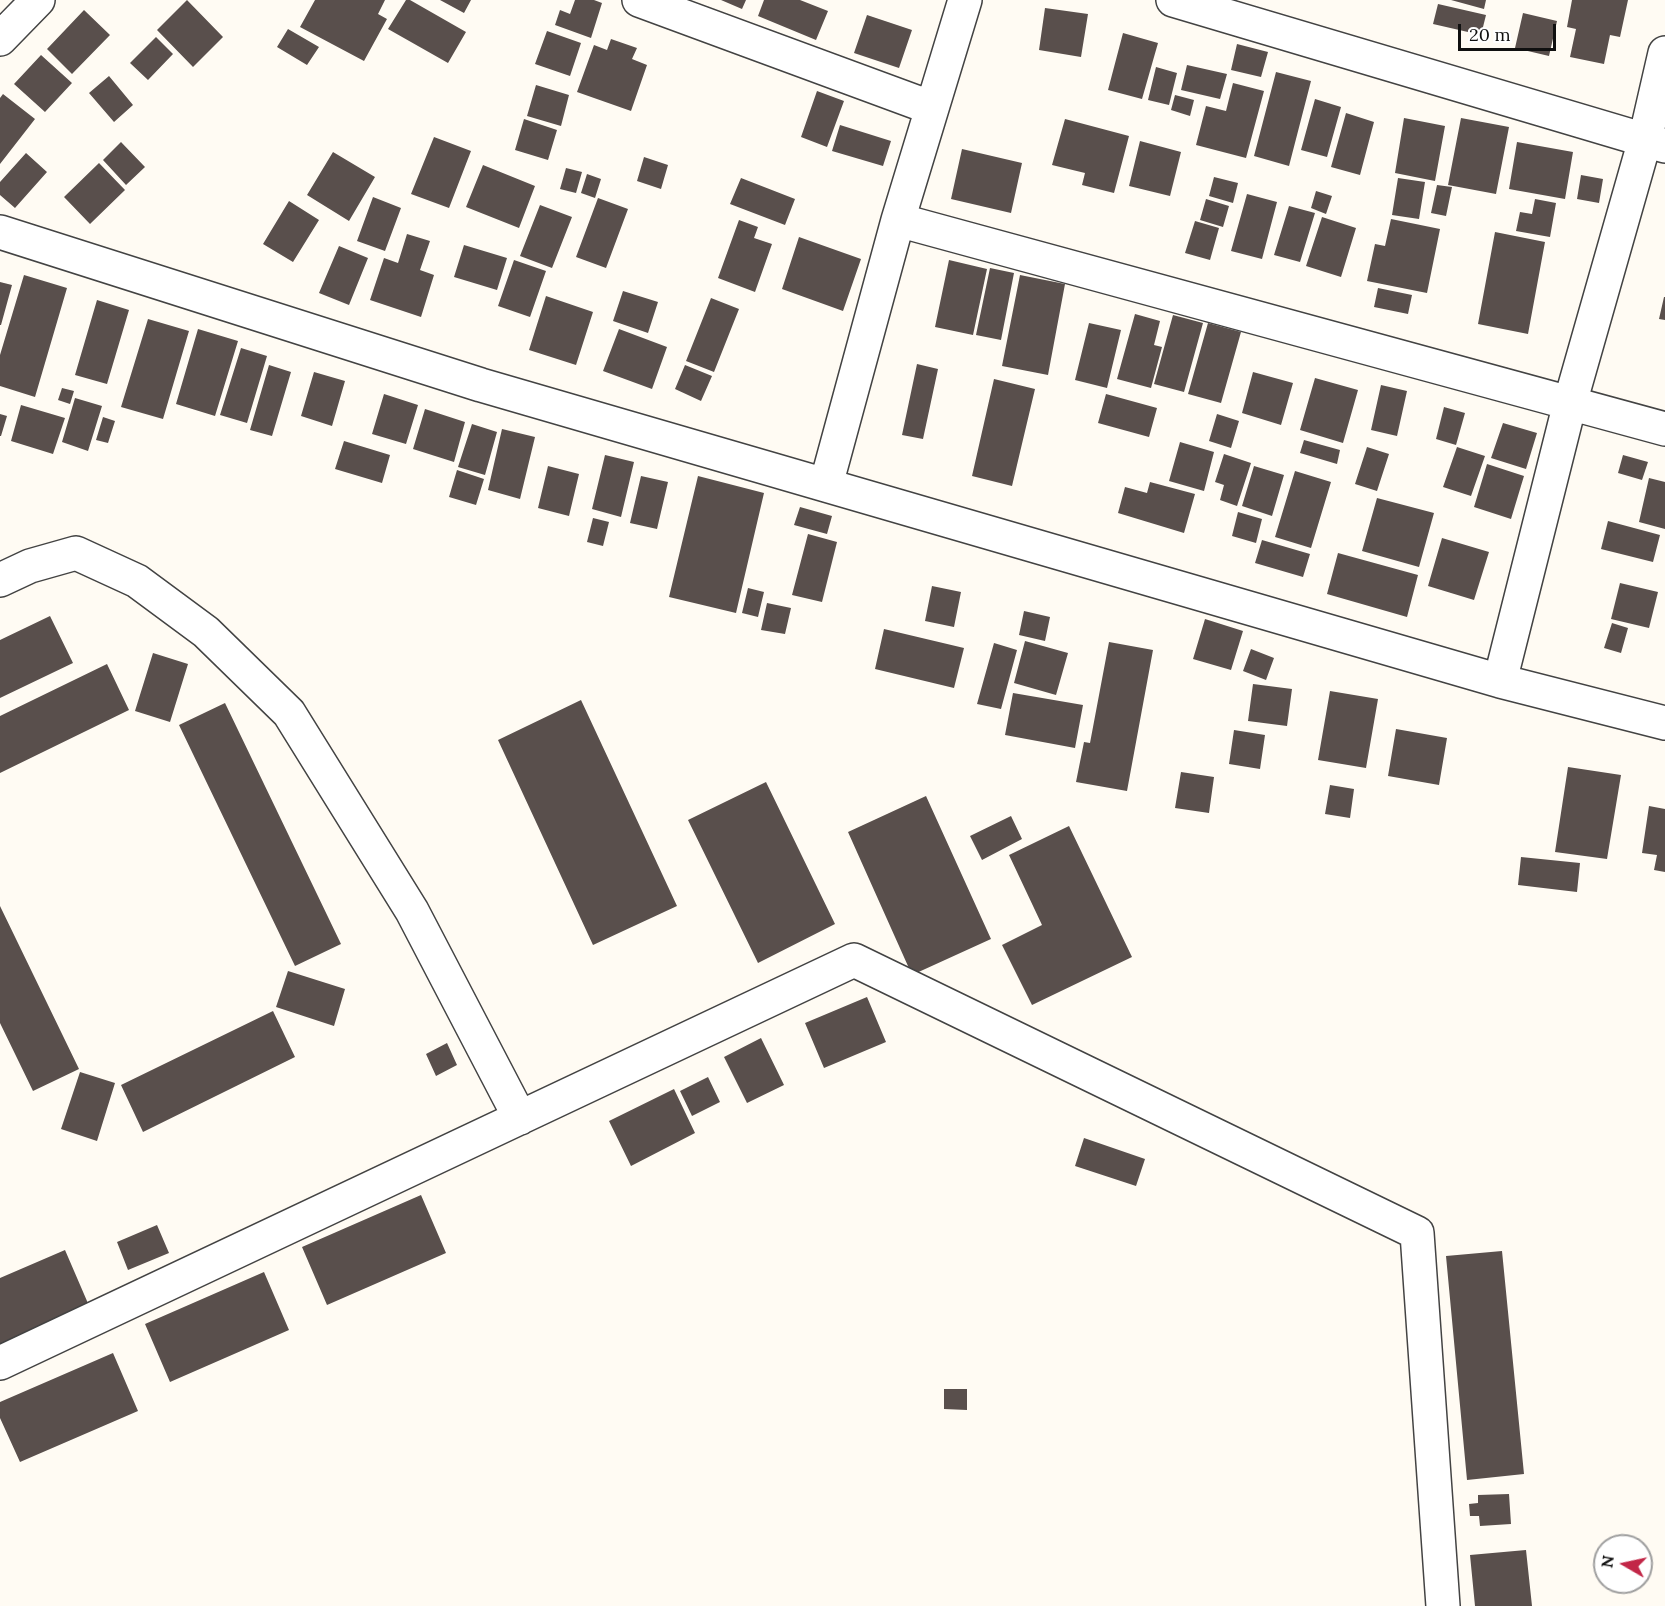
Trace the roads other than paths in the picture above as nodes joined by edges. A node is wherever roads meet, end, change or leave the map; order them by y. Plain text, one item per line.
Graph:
1 (38, 0) edge
2 (639, 0) edge
3 (965, 0) edge
4 (1173, 0) edge
5 (0, 39) edge
6 (1665, 53) edge
7 (932, 108) junction
8 (1655, 143) edge
9 (898, 220) junction
10 (0, 232) edge
11 (1570, 403) junction
12 (1665, 429) edge
13 (826, 485) junction
14 (0, 580) edge
15 (1500, 681) junction
16 (1665, 723) edge
17 (520, 1118) junction
18 (0, 1363) edge
19 (1443, 1606) edge

1 - 5 street
2 - 7 street
3 - 7 street
4 - 8 street
6 - 8 street
7 - 9 street
8 - 11 street
9 - 11 street
9 - 13 street
10 - 13 street
11 - 12 street
11 - 15 street
13 - 15 street
14 - 17 street
15 - 16 street
17 - 18 street
17 - 19 street

